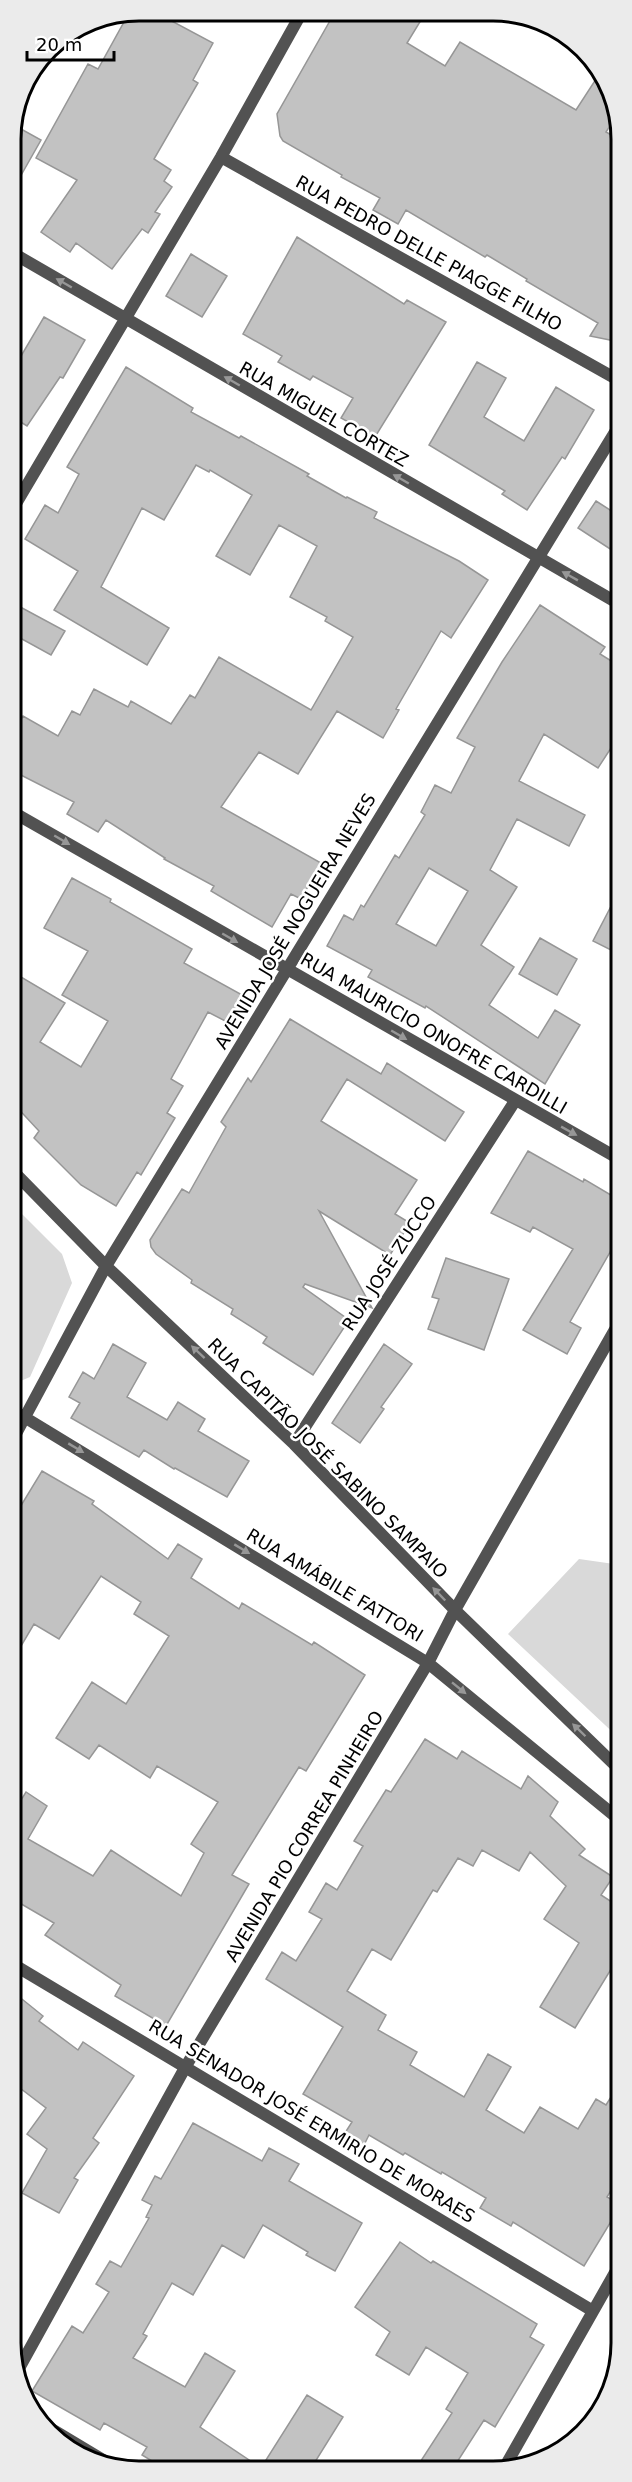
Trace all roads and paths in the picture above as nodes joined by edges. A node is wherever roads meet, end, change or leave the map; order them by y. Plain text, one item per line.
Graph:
1 (298, 21) edge
2 (221, 157) junction
3 (21, 258) edge
4 (124, 318) junction
5 (611, 376) edge
6 (611, 439) edge
7 (21, 495) edge
8 (538, 558) junction
9 (611, 599) edge
10 (21, 817) edge
11 (286, 970) junction
12 (515, 1101) junction
13 (611, 1154) edge
14 (21, 1179) edge
15 (106, 1266) junction
16 (611, 1337) edge
17 (21, 1414) edge
18 (26, 1417) junction
19 (21, 1426) edge
20 (294, 1444) junction
21 (455, 1610) junction
22 (428, 1664) junction
23 (611, 1761) edge
24 (611, 1813) edge
25 (21, 1968) edge
26 (186, 2066) junction
27 (611, 2280) edge
28 (593, 2311) junction
29 (23, 2362) edge
30 (509, 2460) edge

1 - 2 street
2 - 4 street
2 - 5 street, RUA PEDRO DELLE PIAGGE FILHO
4 -> 3 street, RUA MIGUEL CORTEZ
4 - 7 street
8 -> 4 street, RUA MIGUEL CORTEZ
6 - 8 street, AVENIDA JOSÉ NOGUEIRA NEVES
9 -> 8 street, RUA MIGUEL CORTEZ
8 - 11 street, AVENIDA JOSÉ NOGUEIRA NEVES
10 -> 11 street, RUA MAURICIO ONOFRE CARDILLI
11 -> 12 street, RUA MAURICIO ONOFRE CARDILLI
11 - 15 street, AVENIDA JOSÉ NOGUEIRA NEVES
12 -> 13 street, RUA MAURICIO ONOFRE CARDILLI
12 - 20 street, RUA JOSÉ ZUCCO
14 - 15 street, RUA CAPITÃO JOSÉ SABINO SAMPAIO
15 - 18 street, AVENIDA JOSÉ NOGUEIRA NEVES
20 -> 15 street, RUA CAPITÃO JOSÉ SABINO SAMPAIO
16 - 21 street, AVENIDA PIO CORREA PINHEIRO
17 - 18 street, RUA AMÁBILE FATTORI
18 - 19 street, AVENIDA JOSÉ NOGUEIRA NEVES
18 -> 22 street, RUA AMÁBILE FATTORI
21 -> 20 street, RUA CAPITÃO JOSÉ SABINO SAMPAIO
21 - 22 street, AVENIDA PIO CORREA PINHEIRO
23 -> 21 street, RUA CAPITÃO JOSÉ SABINO SAMPAIO
22 -> 24 street, RUA AMÁBILE FATTORI
22 - 26 street, AVENIDA PIO CORREA PINHEIRO
25 - 26 street, RUA SENADOR JOSÉ ERMIRIO DE MORAES
26 - 28 street, RUA SENADOR JOSÉ ERMIRIO DE MORAES
26 - 29 street, AVENIDA PIO CORREA PINHEIRO
27 - 28 street
28 - 30 street

